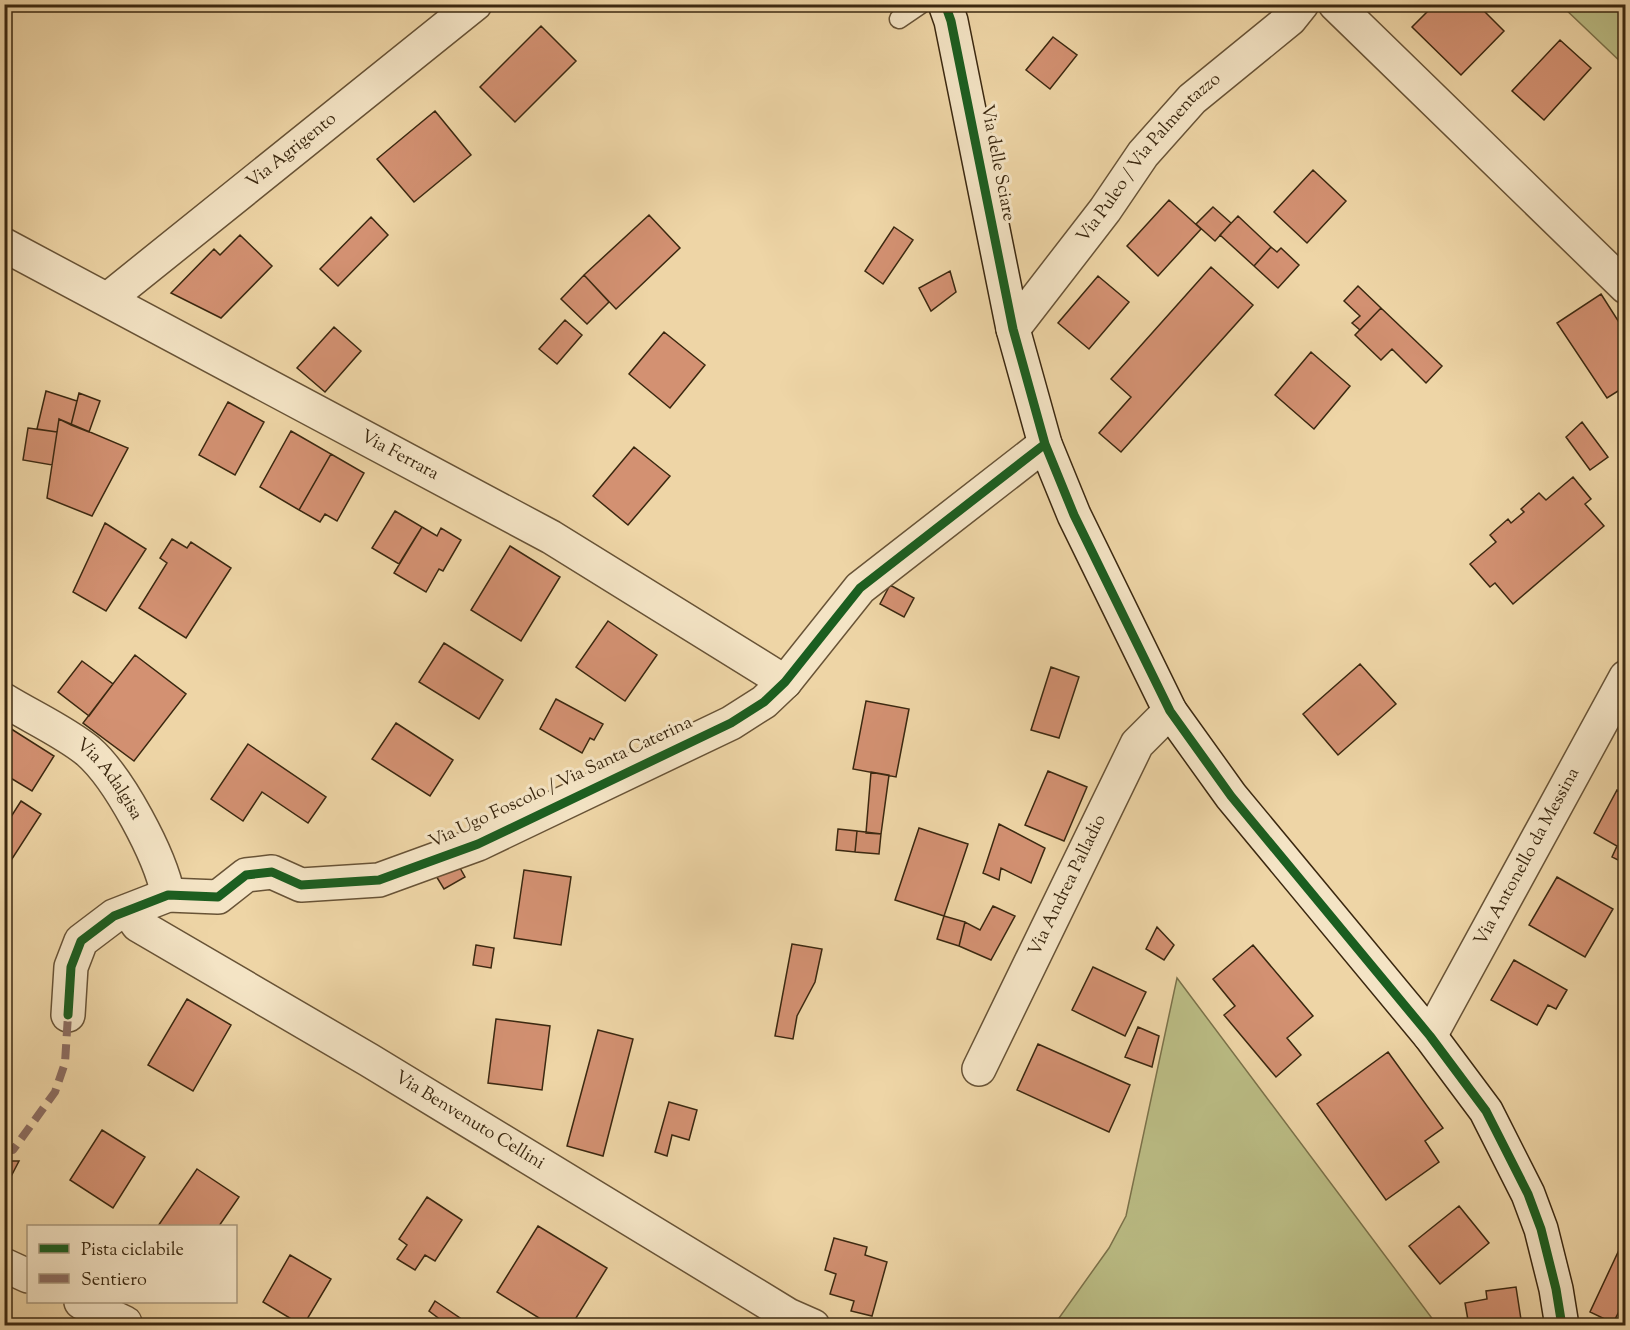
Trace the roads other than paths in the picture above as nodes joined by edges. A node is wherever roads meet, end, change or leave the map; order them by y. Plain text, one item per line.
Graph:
1 (475, 4) edge
2 (921, 4) edge
3 (945, 4) edge
4 (1302, 4) edge
5 (1335, 4) edge
6 (899, 19) dead end
7 (4, 245) edge
8 (1626, 287) edge
9 (108, 300) junction
10 (1013, 329) junction
11 (1045, 444) junction
12 (1626, 677) edge
13 (785, 682) junction
14 (4, 700) edge
15 (1170, 711) junction
16 (168, 895) junction
17 (128, 911) junction
18 (68, 1014) dead end
19 (1430, 1036) junction
20 (979, 1069) dead end
21 (4, 1265) edge
22 (27, 1276) edge
23 (83, 1303) edge
24 (129, 1325) edge
25 (813, 1326) edge
26 (1562, 1326) edge

1 - 9 street, Via Agrigento
2 - 6 lane
3 - 10 street, Via delle Sciare
4 - 10 street, Via Puleo / Via Palmentazzo
5 - 8 street
7 - 9 street, Via Ferrara
9 - 13 street, Via Ferrara
10 - 11 street, Via delle Sciare
11 - 13 street, Via Ugo Foscolo / Via Santa Caterina
11 - 15 street, Via delle Sciare
12 - 19 street, Via Antonello da Messina
13 - 16 street, Via Ugo Foscolo / Via Santa Caterina
14 - 16 street, Via Adalgisa
15 - 19 street, Via delle Sciare
15 - 20 street, Via Andrea Palladio
16 - 17 street, Via Ugo Foscolo / Via Santa Caterina
17 - 18 street, Via Ugo Foscolo / Via Santa Caterina
17 - 25 street, Via Benvenuto Cellini
19 - 26 street, Via delle Sciare
21 - 22 street
23 - 24 street

